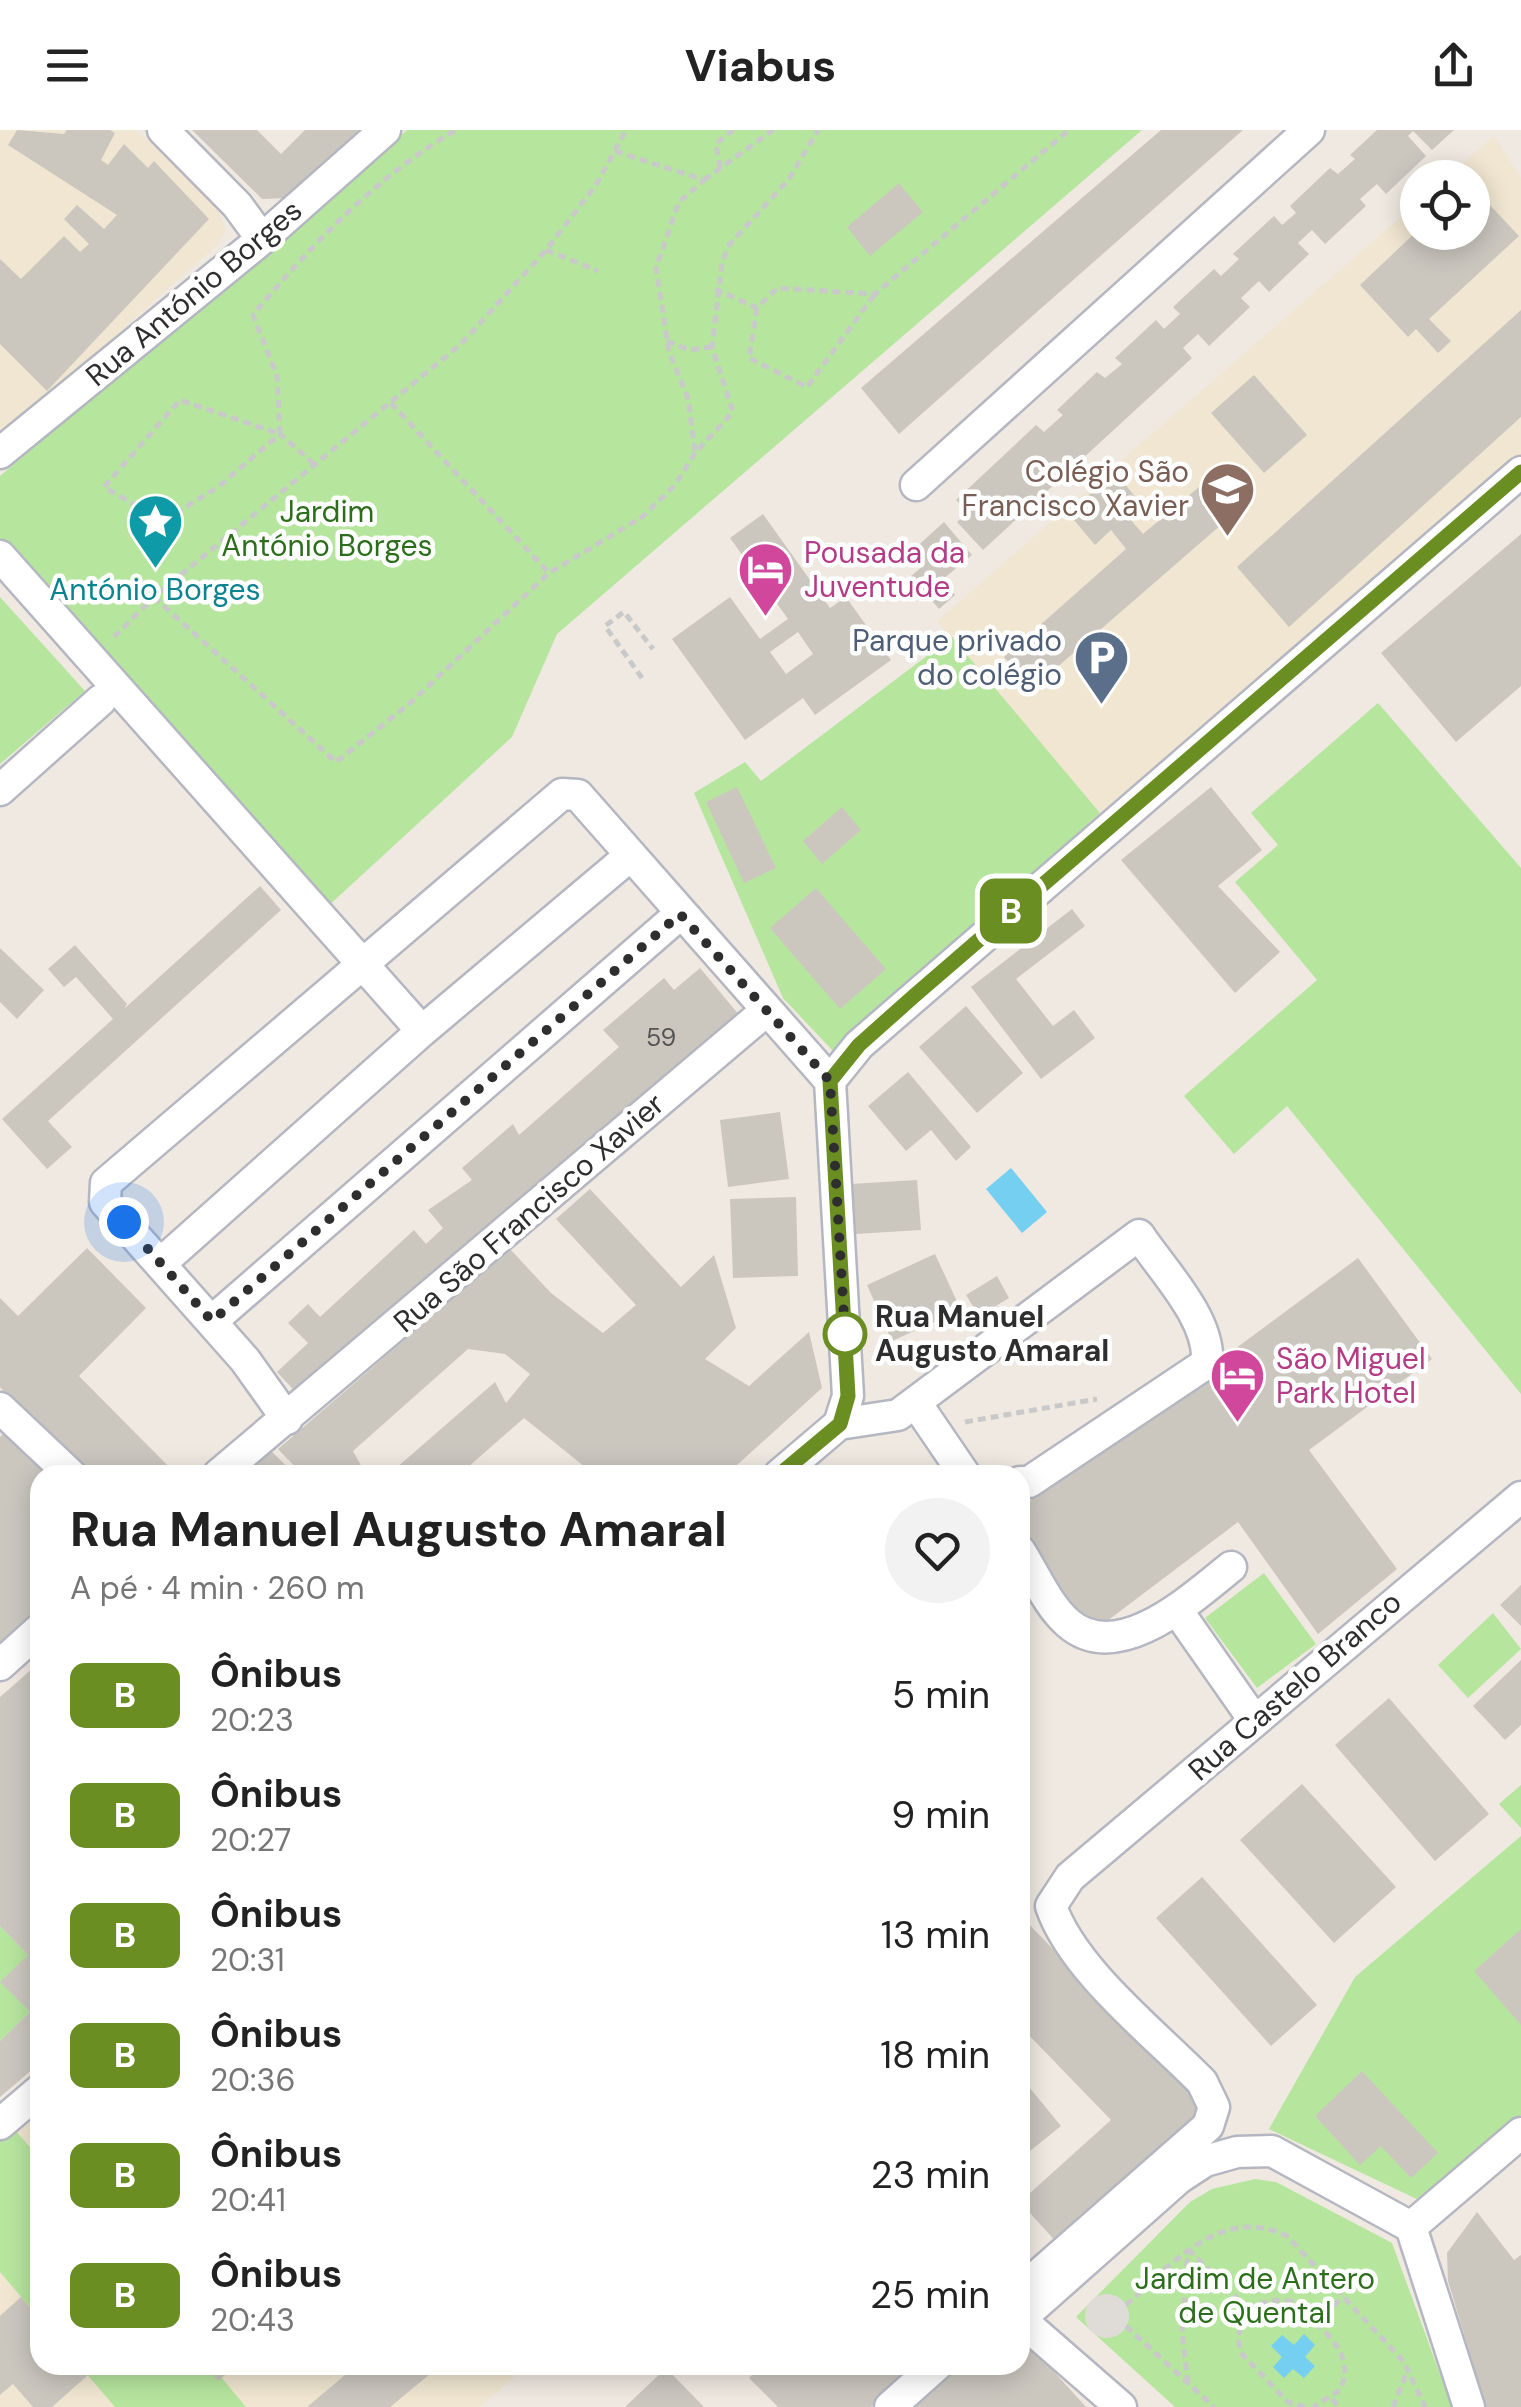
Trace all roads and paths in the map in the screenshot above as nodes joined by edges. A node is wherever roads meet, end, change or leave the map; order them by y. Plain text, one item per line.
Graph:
1 (163, 130) edge
2 (385, 130) edge
3 (456, 130) edge
4 (626, 130) edge
5 (733, 130) edge
6 (773, 130) edge
7 (818, 130) edge
8 (1070, 130) edge
9 (1309, 130) edge
10 (616, 151) junction
11 (720, 168) junction
12 (704, 180) junction
13 (262, 239) junction
14 (546, 250) junction
15 (598, 271) dead end
16 (716, 289) junction
17 (875, 294) junction
18 (758, 308) junction
19 (667, 341) junction
20 (712, 347) junction
21 (391, 404) junction
22 (280, 434) junction
23 (0, 454) edge
24 (695, 454) junction
25 (314, 464) junction
26 (1521, 472) edge
27 (916, 485) dead end
28 (0, 556) edge
29 (549, 573) junction
30 (154, 597) junction
31 (653, 649) dead end
32 (94, 656) junction
33 (642, 678) dead end
34 (101, 700) dead end
35 (0, 790) edge
36 (631, 855) junction
37 (680, 914) junction
38 (363, 963) junction
39 (766, 1011) junction
40 (422, 1031) junction
41 (830, 1081) junction
42 (160, 1264) junction
43 (212, 1321) junction
44 (1158, 1394) junction
45 (1, 1410) edge
46 (924, 1415) junction
47 (288, 1420) junction
48 (840, 1424) junction
49 (60, 1465) edge
50 (231, 1465) edge
51 (791, 1465) edge
52 (958, 1465) edge
53 (1030, 1481) edge
54 (1521, 1496) edge
55 (1030, 1567) edge
56 (1231, 1567) dead end
57 (1177, 1610) junction
58 (30, 1638) edge
59 (0, 1665) edge
60 (1254, 1720) junction
61 (30, 2098) edge
62 (0, 2124) edge
63 (1521, 2133) edge
64 (1411, 2226) junction
65 (1188, 2250) junction
66 (1030, 2282) edge
67 (1343, 2296) junction
68 (1126, 2306) dead end
69 (1030, 2310) edge
70 (1249, 2310) junction
71 (1316, 2325) junction
72 (1126, 2326) dead end
73 (1030, 2328) edge
74 (1408, 2369) junction
75 (926, 2375) edge
76 (1188, 2383) junction
77 (1332, 2399) junction
78 (890, 2407) edge
79 (1121, 2407) edge
80 (1214, 2407) edge
81 (1305, 2407) edge
82 (1313, 2407) edge
83 (1339, 2407) edge
84 (1393, 2407) edge
85 (1425, 2407) edge
86 (1469, 2407) edge

1 - 13 street
2 - 13 street, Rua António Borges
3 - 22 path
4 - 10 path
5 - 11 path
6 - 11 path
7 - 16 path
8 - 17 path
9 - 27 street
10 - 12 path
10 - 14 path
11 - 12 path
12 - 19 path
13 - 23 street, Rua António Borges
14 - 15 path
14 - 21 path
16 - 18 path
16 - 20 path
17 - 18 path
17 - 18 path
19 - 20 path
19 - 24 path
20 - 24 path
21 - 25 path
21 - 29 path
22 - 22 path
22 - 25 path
24 - 29 path
25 - 30 path
26 - 41 street
28 - 32 street
29 - 30 path
30 - 32 path
31 - 33 path
32 - 38 street
34 - 35 street
36 - 37 street
36 - 38 street
36 - 40 street
37 - 39 street
37 - 43 street
38 - 40 street
38 - 42 street
39 - 41 street
39 - 47 street, Rua São Francisco Xavier
40 - 42 street
41 - 48 street
42 - 43 street
43 - 47 street
44 - 46 path
44 - 46 street
44 - 53 street
45 - 49 street
46 - 48 street
46 - 52 street
47 - 50 street, Rua São Francisco Xavier
48 - 51 street
54 - 60 street, Rua Castelo Branco
55 - 57 street
56 - 57 street
57 - 60 street
58 - 59 street
60 - 66 street, Rua Castelo Branco
61 - 62 street
63 - 64 street
64 - 69 street
64 - 86 street
65 - 67 path
65 - 68 path
65 - 70 path
65 - 76 path
67 - 71 path
67 - 74 path
70 - 71 path
70 - 81 path
71 - 77 path
72 - 76 path
73 - 79 street
74 - 84 path
74 - 85 path
75 - 78 street
76 - 80 path
77 - 82 path
77 - 83 path

